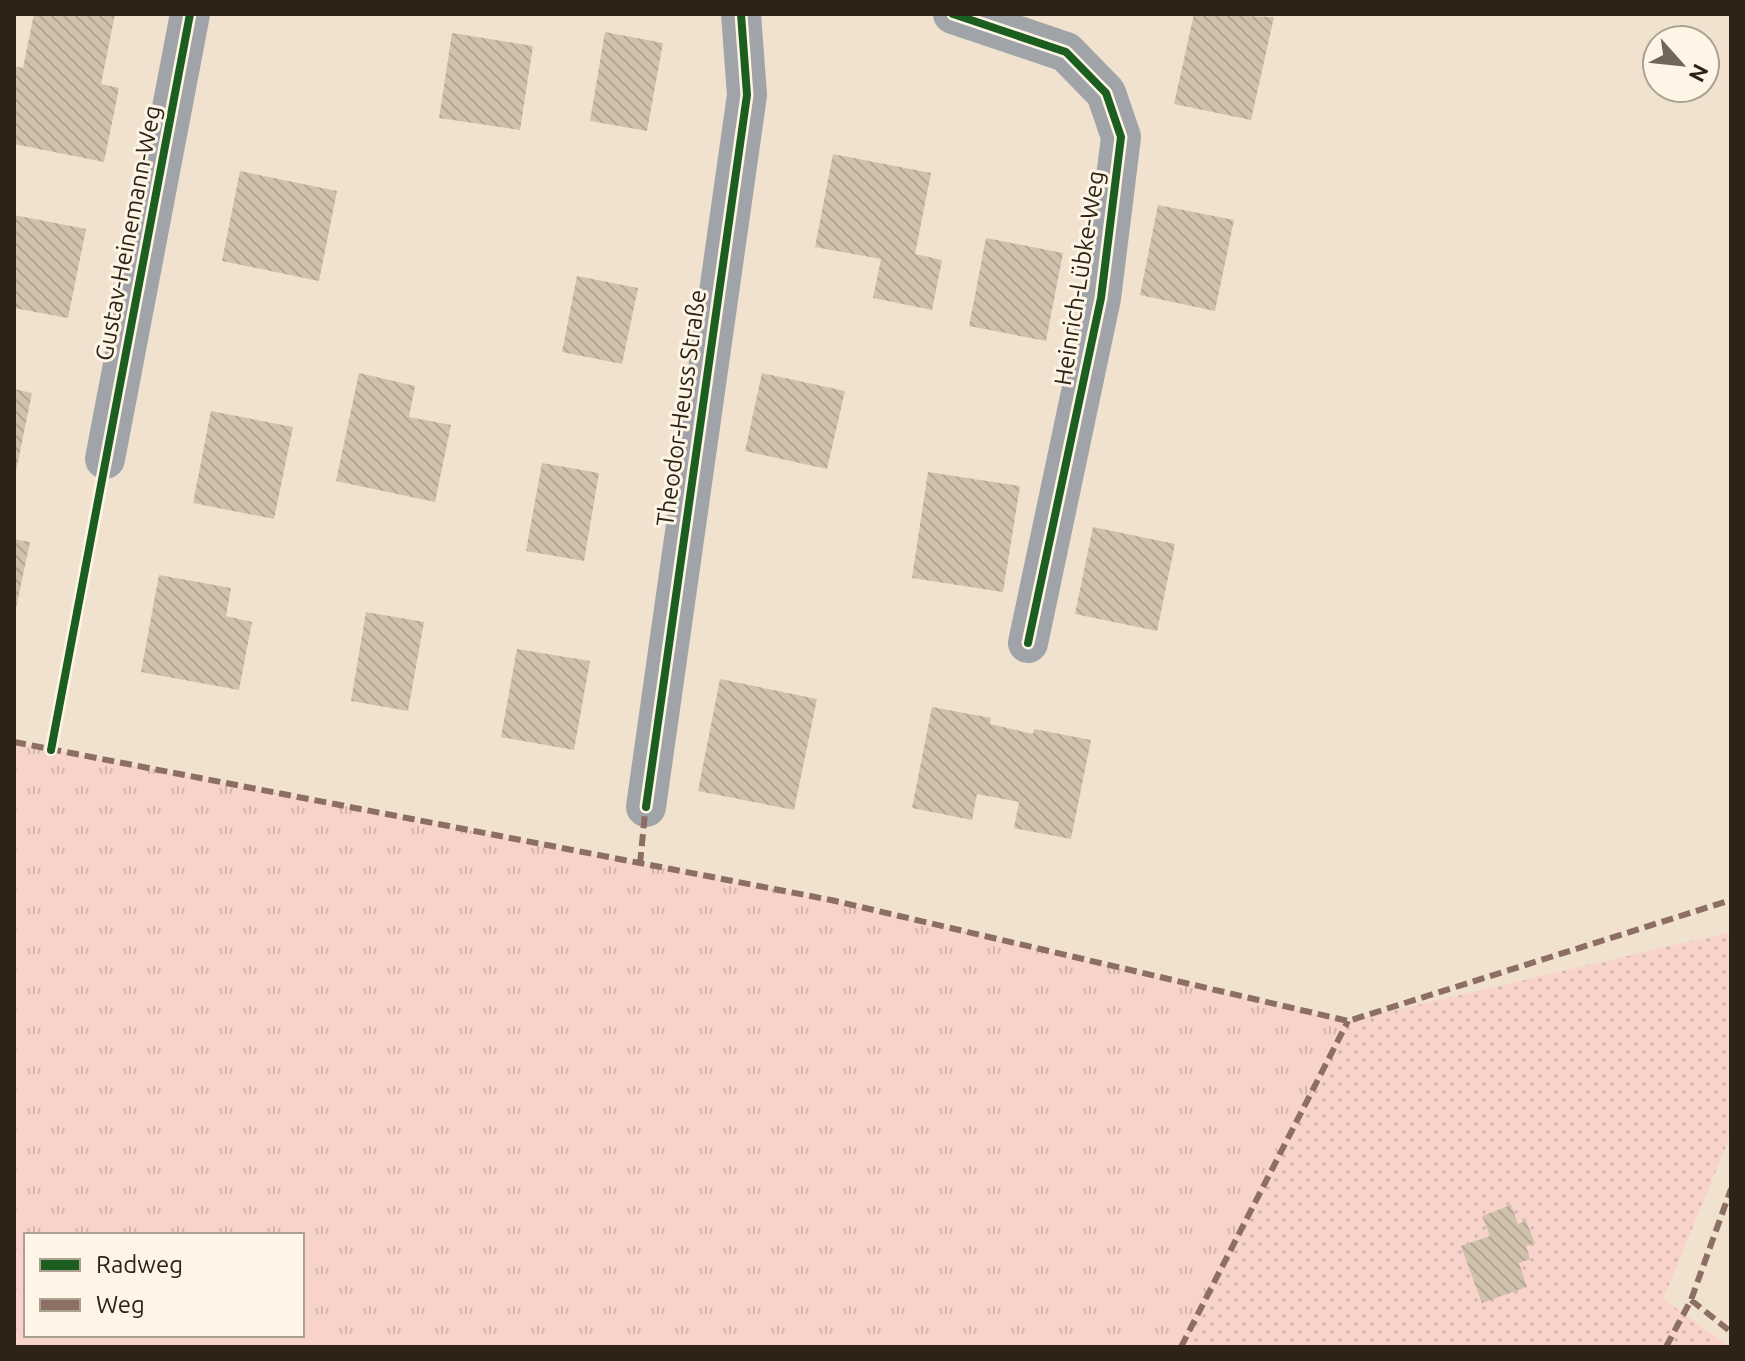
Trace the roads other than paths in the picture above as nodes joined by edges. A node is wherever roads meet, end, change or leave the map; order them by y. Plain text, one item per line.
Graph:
1 (190, 14) edge
2 (741, 14) edge
3 (953, 14) edge
4 (105, 459) dead end
5 (1028, 643) dead end
6 (646, 807) dead end

1 - 4 street, Gustav-Heinemann-Weg
2 - 6 street, Theodor-Heuss Straße
3 - 5 street, Heinrich-Lübke-Weg

